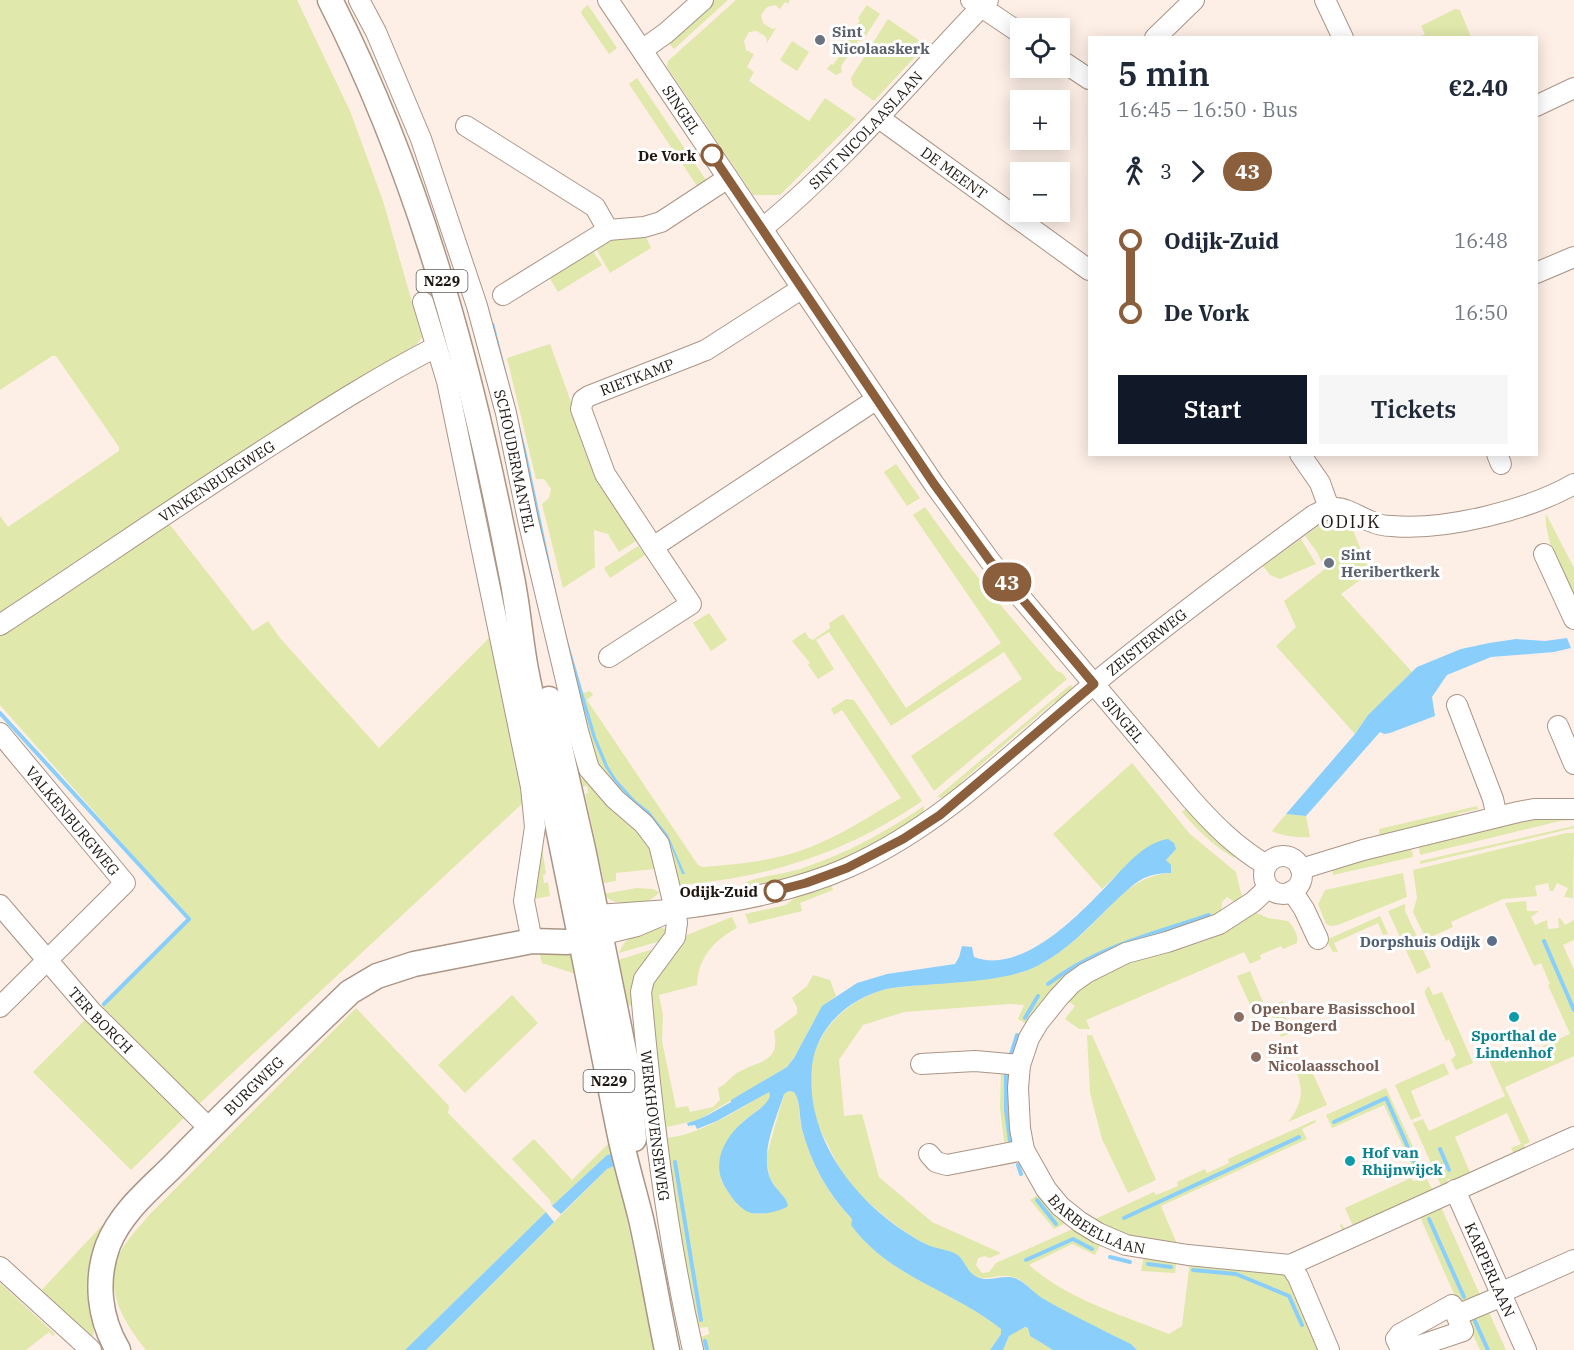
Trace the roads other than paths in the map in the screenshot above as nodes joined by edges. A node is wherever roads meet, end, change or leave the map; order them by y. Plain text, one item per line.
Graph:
1 (330, 0) edge
2 (359, 0) edge
3 (608, 0) edge
4 (703, 0) edge
5 (1194, 0) edge
6 (1325, 0) edge
7 (980, 2) edge
8 (1010, 25) edge
9 (1173, 30) edge
10 (1342, 36) edge
11 (642, 50) junction
12 (1070, 66) edge
13 (1088, 78) edge
14 (1574, 88) edge
15 (1538, 105) edge
16 (879, 118) junction
17 (466, 126) dead end
18 (728, 178) junction
19 (763, 228) junction
20 (608, 230) junction
21 (1574, 257) edge
22 (1088, 269) edge
23 (1538, 272) edge
24 (801, 289) junction
25 (503, 295) dead end
26 (423, 302) dead end
27 (436, 346) junction
28 (877, 399) junction
29 (1301, 456) edge
30 (1574, 484) edge
31 (1329, 508) junction
32 (652, 547) junction
33 (1544, 554) dead end
34 (1574, 620) edge
35 (0, 624) edge
36 (609, 657) dead end
37 (1094, 684) junction
38 (1457, 705) dead end
39 (1558, 726) dead end
40 (0, 733) edge
41 (1574, 764) edge
42 (1574, 808) edge
43 (1497, 817) junction
44 (1266, 865) junction
45 (1301, 869) junction
46 (1268, 888) junction
47 (1292, 891) junction
48 (0, 905) edge
49 (675, 909) junction
50 (589, 927) junction
51 (1318, 939) dead end
52 (532, 940) junction
53 (47, 959) junction
54 (0, 1007) edge
55 (921, 1064) dead end
56 (1020, 1065) junction
57 (210, 1128) junction
58 (1574, 1137) edge
59 (1024, 1150) junction
60 (929, 1154) dead end
61 (1455, 1190) junction
62 (1574, 1260) edge
63 (1290, 1265) junction
64 (0, 1267) edge
65 (1500, 1293) junction
66 (103, 1347) edge
67 (667, 1350) edge
68 (693, 1350) edge
69 (1329, 1350) edge
70 (1406, 1350) edge
71 (1526, 1350) edge

1 - 50 main road, SCHOUDERMANTEL / N229
2 - 49 street, SCHOUDERMANTEL
3 - 11 street, SINGEL
4 - 11 street
5 - 9 street
6 - 10 street
7 - 8 street
7 - 16 street, SINT NICOLAASLAAN
11 - 18 street, SINGEL
12 - 13 street
14 - 15 street
16 - 19 street, SINT NICOLAASLAAN
16 - 22 street, DE MEENT
17 - 20 street
18 - 19 street, SINGEL
18 - 20 street
19 - 24 street, SINGEL
20 - 25 street
21 - 23 street
24 - 28 street, SINGEL
24 - 32 street, RIETKAMP
26 - 27 street
27 - 35 street, VINKENBURGWEG
27 - 52 street
28 - 32 street
28 - 37 street, SINGEL
29 - 31 street
30 - 31 street
31 - 37 street, ZEISTERWEG
32 - 36 street, RIETKAMP
33 - 34 street
37 - 44 street, SINGEL
37 - 49 street, ZEISTERWEG
38 - 43 street
39 - 41 street
40 - 53 street, VALKENBURGWEG
42 - 43 street
43 - 45 street
44 - 45 street
44 - 46 street
45 - 47 street
46 - 47 street
46 - 56 street, BARBEELLAAN
47 - 51 street
48 - 53 street, TER BORCH
49 - 50 street, ZEISTERWEG
49 - 68 street, WERKHOVENSEWEG
50 - 52 main road, BURGWEG
50 - 67 main road, WERKHOVENSEWEG / N229
52 - 57 main road, BURGWEG
53 - 54 street, VALKENBURGWEG
53 - 57 street, TER BORCH
55 - 56 street
56 - 59 street, BARBEELLAAN
57 - 66 main road, BURGWEG
58 - 61 street
59 - 60 street
59 - 63 street, BARBEELLAAN
61 - 63 street
61 - 65 street, KARPERLAAN
62 - 65 street
63 - 69 street
64 - 66 street
65 - 70 street
65 - 71 street, KARPERLAAN

